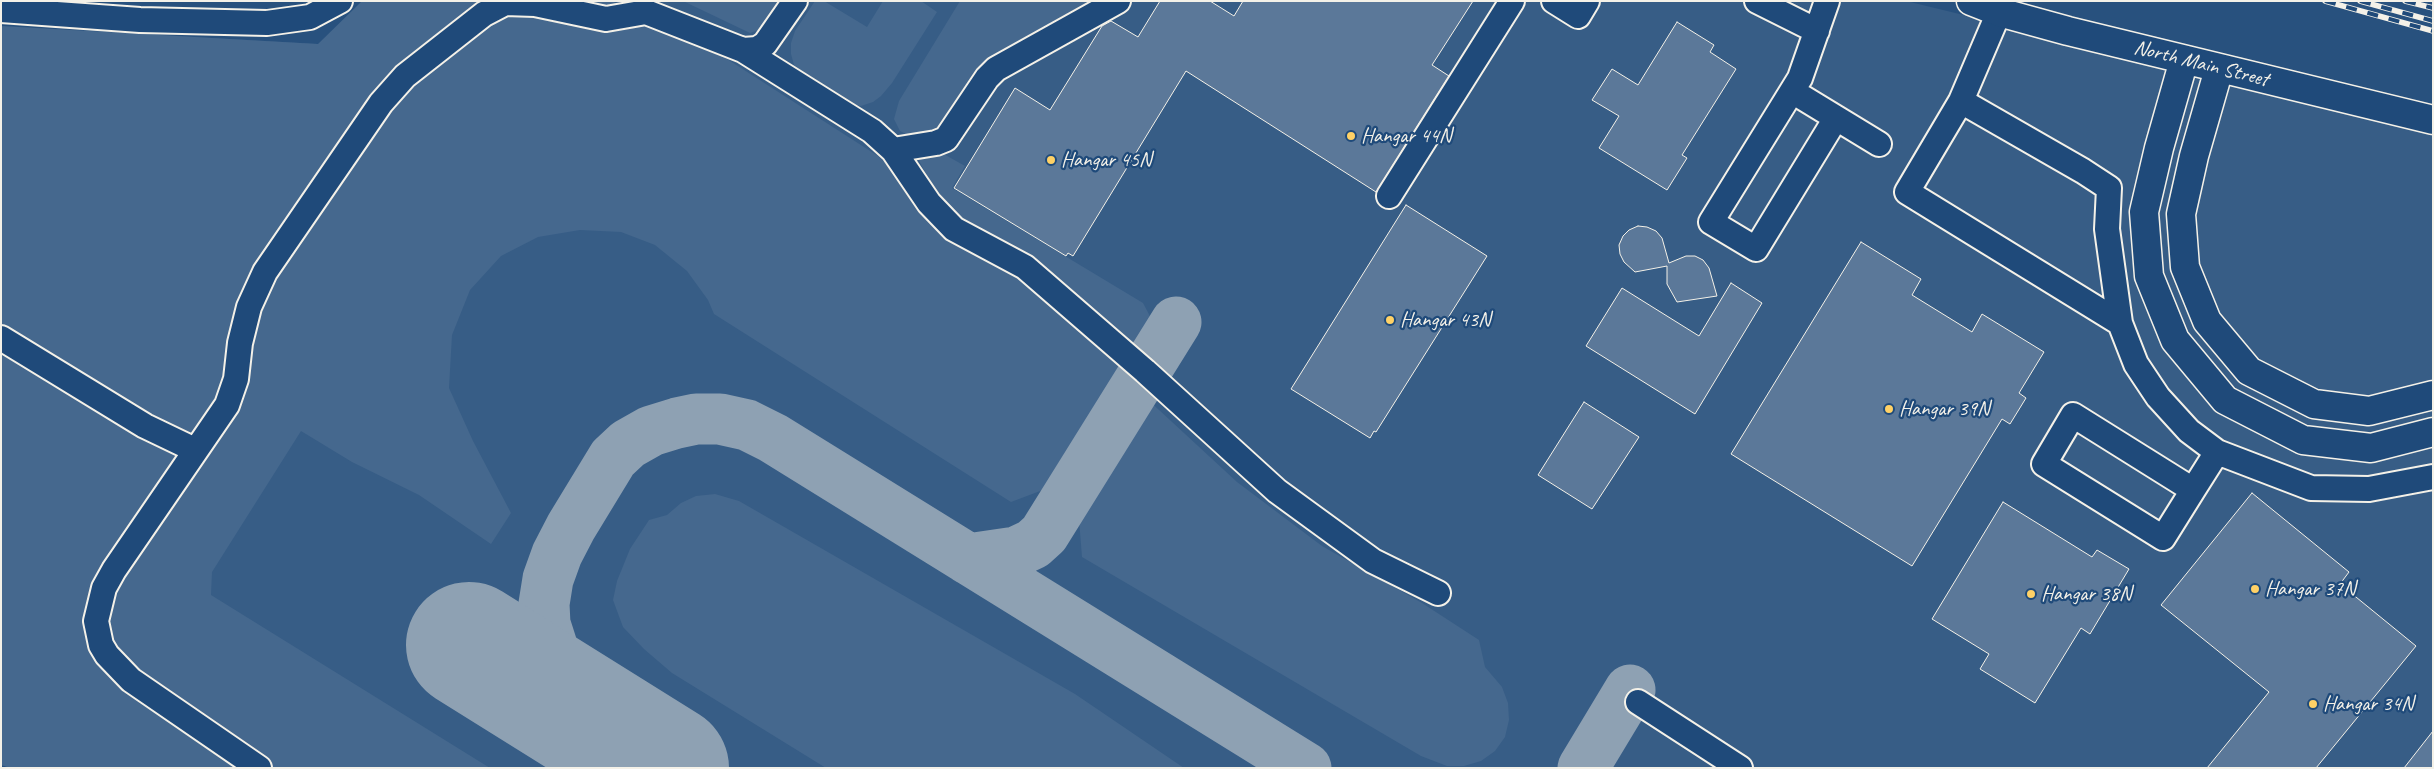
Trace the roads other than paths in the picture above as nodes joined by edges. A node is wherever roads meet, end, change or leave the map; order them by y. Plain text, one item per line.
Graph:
1 (340, 1) edge
2 (795, 1) edge
3 (1118, 1) edge
4 (1512, 1) edge
5 (1554, 1) edge
6 (1587, 1) edge
7 (1757, 1) edge
8 (1828, 1) edge
9 (1971, 1) edge
10 (636, 7) edge
11 (1, 10) edge
12 (1998, 12) junction
13 (1817, 31) junction
14 (754, 47) junction
15 (2184, 60) junction
16 (2219, 69) junction
17 (1792, 91) junction
18 (1961, 101) junction
19 (1836, 118) junction
20 (2433, 120) edge
21 (1879, 144) dead end
22 (893, 150) junction
23 (1389, 196) dead end
24 (2120, 323) junction
25 (1, 338) edge
26 (2433, 394) edge
27 (2433, 432) edge
28 (195, 450) junction
29 (2217, 452) junction
30 (2433, 477) edge
31 (2193, 490) junction
32 (1438, 593) dead end
33 (1638, 702) dead end
34 (259, 768) edge
35 (1740, 768) edge

1 - 11 lane
2 - 14 lane
3 - 22 lane
4 - 23 lane
5 - 6 lane
7 - 13 lane
8 - 13 lane
9 - 12 main road, North Main Street
10 - 14 lane
10 - 28 lane
12 - 15 main road, North Main Street
12 - 18 lane
13 - 17 lane
14 - 22 lane
15 - 16 main road, North Main Street
15 - 27 main road
16 - 20 main road, North Main Street
16 - 26 main road
17 - 19 lane
17 - 19 lane
18 - 24 lane
18 - 24 lane
19 - 21 lane
22 - 32 lane
24 - 29 lane
25 - 28 lane
28 - 34 lane
29 - 30 lane
29 - 31 lane
31 - 31 lane
33 - 35 lane

